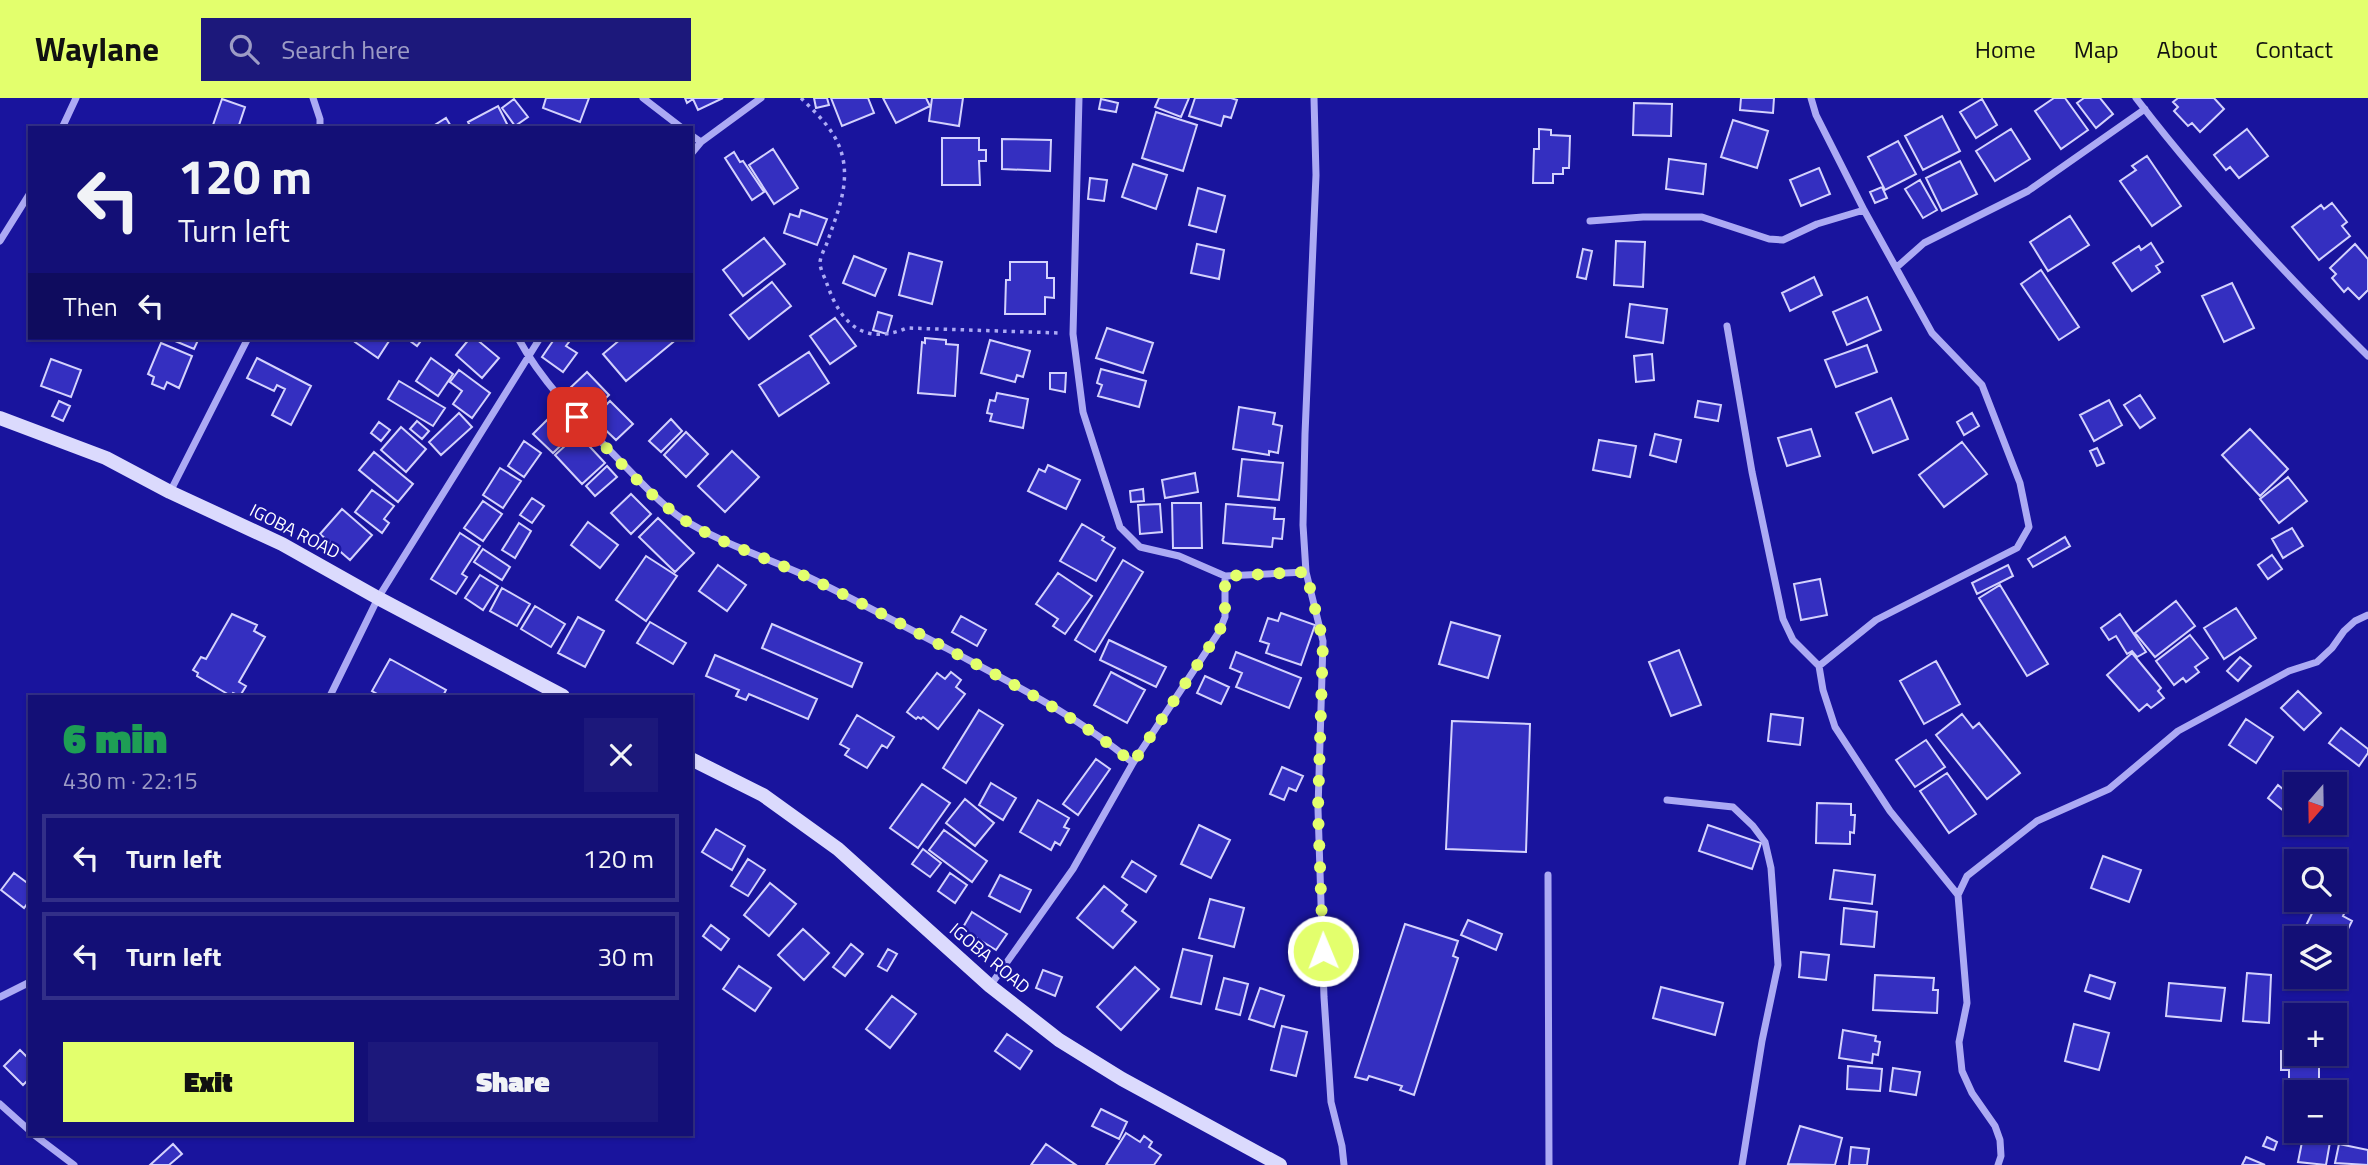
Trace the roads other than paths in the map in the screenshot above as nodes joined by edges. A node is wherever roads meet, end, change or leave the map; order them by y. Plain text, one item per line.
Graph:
1 (76, 98) edge
2 (313, 98) edge
3 (643, 98) edge
4 (761, 98) edge
5 (1079, 98) edge
6 (1314, 98) edge
7 (1811, 98) edge
8 (2136, 98) edge
9 (2145, 109) junction
10 (320, 119) junction
11 (63, 126) edge
12 (320, 126) edge
13 (325, 126) edge
14 (679, 126) edge
15 (693, 136) edge
16 (701, 142) junction
17 (693, 152) edge
18 (28, 196) edge
19 (1864, 210) junction
20 (1590, 221) dead end
21 (0, 242) edge
22 (1897, 267) junction
23 (1727, 326) dead end
24 (247, 340) edge
25 (520, 340) edge
26 (538, 340) edge
27 (527, 355) junction
28 (2368, 356) edge
29 (0, 418) edge
30 (170, 492) junction
31 (1306, 572) junction
32 (1225, 576) junction
33 (377, 598) junction
34 (2368, 615) edge
35 (1819, 666) junction
36 (330, 695) edge
37 (561, 695) edge
38 (693, 760) edge
39 (1133, 763) junction
40 (1667, 800) dead end
41 (1549, 875) dead end
42 (1958, 895) junction
43 (28, 983) edge
44 (990, 986) junction
45 (0, 998) edge
46 (0, 1104) edge
47 (28, 1128) edge
48 (37, 1136) edge
49 (74, 1165) edge
50 (1280, 1165) edge
51 (1343, 1165) edge
52 (1549, 1165) edge
53 (1742, 1165) edge
54 (1998, 1165) edge

1 - 11 street
2 - 10 street
3 - 14 street
4 - 16 street
5 - 32 street
6 - 31 street
7 - 19 street
8 - 9 street
9 - 22 street
9 - 28 street
10 - 12 street
10 - 13 street
15 - 16 street
16 - 17 street
18 - 21 street
19 - 20 street
19 - 22 street
22 - 35 street
23 - 35 street
24 - 30 street
25 - 27 street
26 - 27 street
27 - 33 street
27 - 39 street
29 - 30 street, IGOBA ROAD
30 - 33 street, IGOBA ROAD
31 - 32 street
31 - 51 street
32 - 39 street
33 - 36 street
33 - 37 street, IGOBA ROAD
34 - 42 street
35 - 42 street
38 - 44 street, IGOBA ROAD
39 - 44 street
40 - 53 street
41 - 52 street
42 - 54 street
43 - 45 street
44 - 50 street, IGOBA ROAD
46 - 47 street
48 - 49 street

